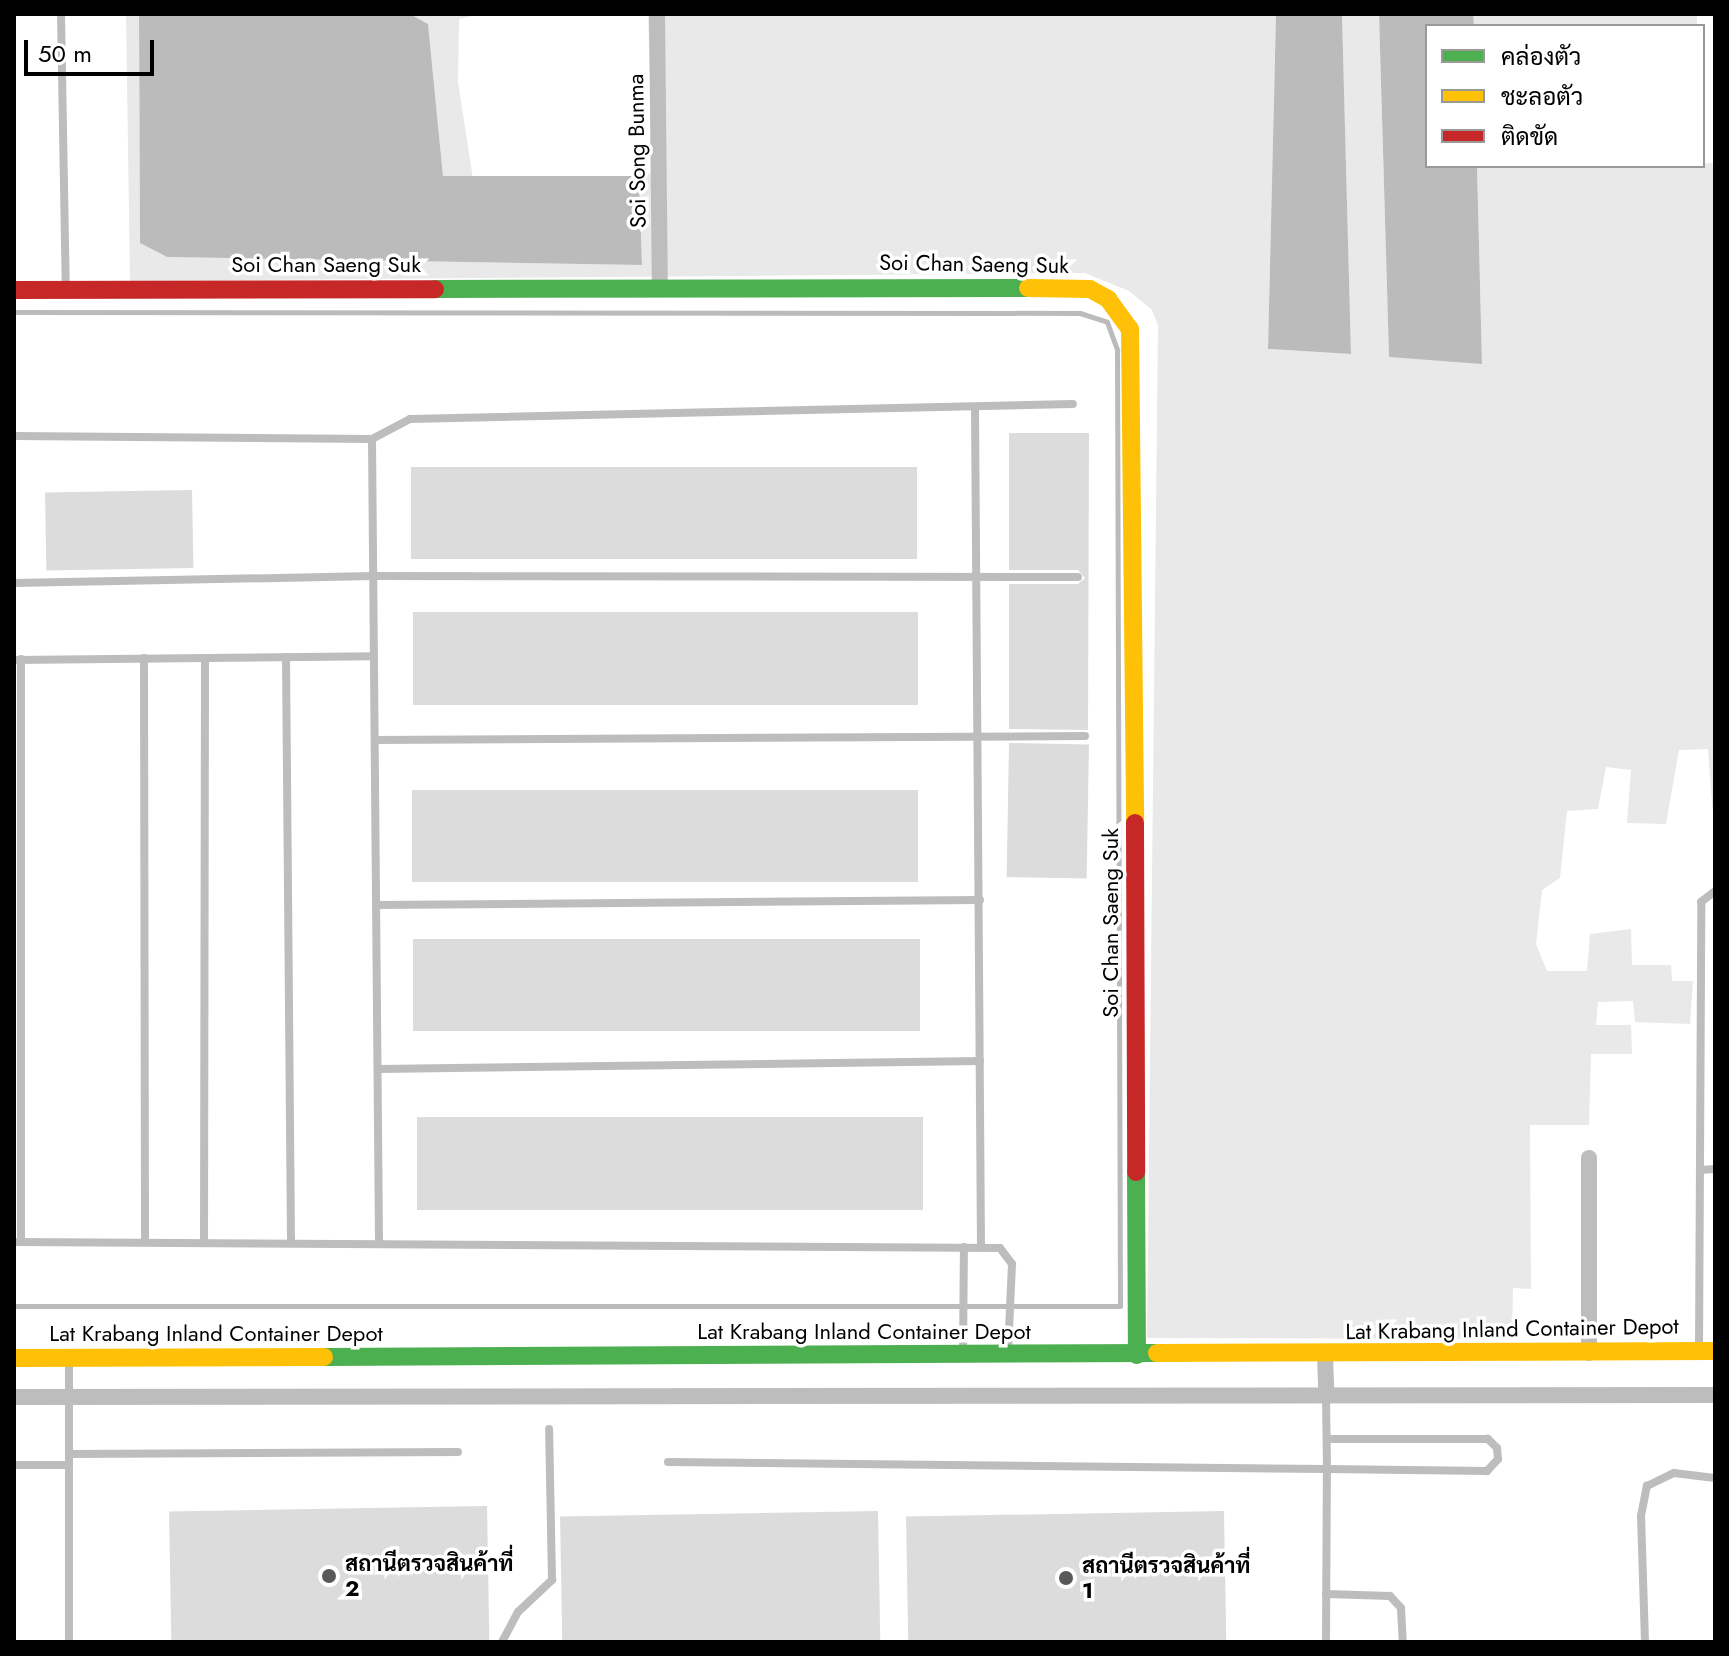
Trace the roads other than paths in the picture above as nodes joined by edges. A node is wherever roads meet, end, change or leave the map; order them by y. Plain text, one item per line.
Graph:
1 (61, 14) edge
2 (657, 14) edge
3 (660, 287) junction
4 (14, 290) edge
5 (66, 290) junction
6 (1073, 404) dead end
7 (975, 408) junction
8 (14, 436) edge
9 (372, 439) junction
10 (373, 576) junction
11 (1078, 577) dead end
12 (978, 578) junction
13 (14, 583) edge
14 (374, 656) junction
15 (286, 657) junction
16 (144, 658) junction
17 (205, 658) junction
18 (17, 660) edge
19 (1085, 736) dead end
20 (979, 737) junction
21 (375, 740) junction
22 (1715, 891) edge
23 (980, 900) junction
24 (376, 905) junction
25 (980, 1061) junction
26 (378, 1069) junction
27 (1589, 1158) dead end
28 (1715, 1169) edge
29 (1700, 1170) junction
30 (291, 1241) junction
31 (379, 1241) junction
32 (18, 1242) edge
33 (145, 1242) junction
34 (204, 1242) junction
35 (964, 1247) junction
36 (981, 1247) junction
37 (1707, 1352) edge
38 (1589, 1353) junction
39 (1137, 1355) junction
40 (1325, 1355) junction
41 (963, 1356) junction
42 (1007, 1356) junction
43 (14, 1358) edge
44 (69, 1358) junction
45 (1326, 1393) junction
46 (1715, 1395) edge
47 (14, 1397) edge
48 (69, 1397) junction
49 (549, 1429) dead end
50 (1327, 1439) junction
51 (458, 1452) dead end
52 (69, 1454) junction
53 (668, 1462) dead end
54 (14, 1465) edge
55 (69, 1465) junction
56 (1327, 1469) junction
57 (1715, 1478) edge
58 (1326, 1594) junction
59 (69, 1642) edge
60 (502, 1642) edge
61 (1326, 1642) edge
62 (1403, 1642) edge
63 (1645, 1642) edge

1 - 5 lane
2 - 3 street, Soi Song Bunma
3 - 5 street, Soi Chan Saeng Suk
3 - 39 street, Soi Chan Saeng Suk
4 - 5 street, Soi Chan Saeng Suk
6 - 7 lane
7 - 9 lane
7 - 12 lane
8 - 9 lane
9 - 10 lane
10 - 12 lane
10 - 13 lane
10 - 14 lane
11 - 12 lane
12 - 20 lane
14 - 15 lane
14 - 21 lane
15 - 17 lane
15 - 30 lane
16 - 17 lane
16 - 18 lane
16 - 33 lane
17 - 34 lane
18 - 32 lane
19 - 20 lane
20 - 21 lane
20 - 23 lane
21 - 24 lane
22 - 29 lane
23 - 24 lane
23 - 25 lane
24 - 26 lane
25 - 26 lane
25 - 36 lane
26 - 31 lane
27 - 38 street
28 - 29 lane
29 - 37 lane
30 - 31 lane
30 - 34 lane
31 - 35 lane
32 - 33 lane
33 - 34 lane
35 - 36 lane
35 - 41 lane
36 - 42 lane
37 - 38 street, Lat Krabang Inland Container Depot
38 - 40 street, Lat Krabang Inland Container Depot
39 - 40 street, Lat Krabang Inland Container Depot
39 - 42 street, Lat Krabang Inland Container Depot
40 - 45 street
41 - 42 street, Lat Krabang Inland Container Depot
41 - 44 street, Lat Krabang Inland Container Depot
43 - 44 street, Lat Krabang Inland Container Depot
44 - 48 lane
45 - 46 street
45 - 48 street
45 - 50 lane
47 - 48 street
48 - 52 lane
49 - 60 lane
50 - 56 lane
50 - 56 lane
51 - 52 lane
52 - 55 lane
53 - 56 lane
54 - 55 lane
55 - 59 lane
56 - 58 lane
57 - 63 lane
58 - 61 lane
58 - 62 lane

